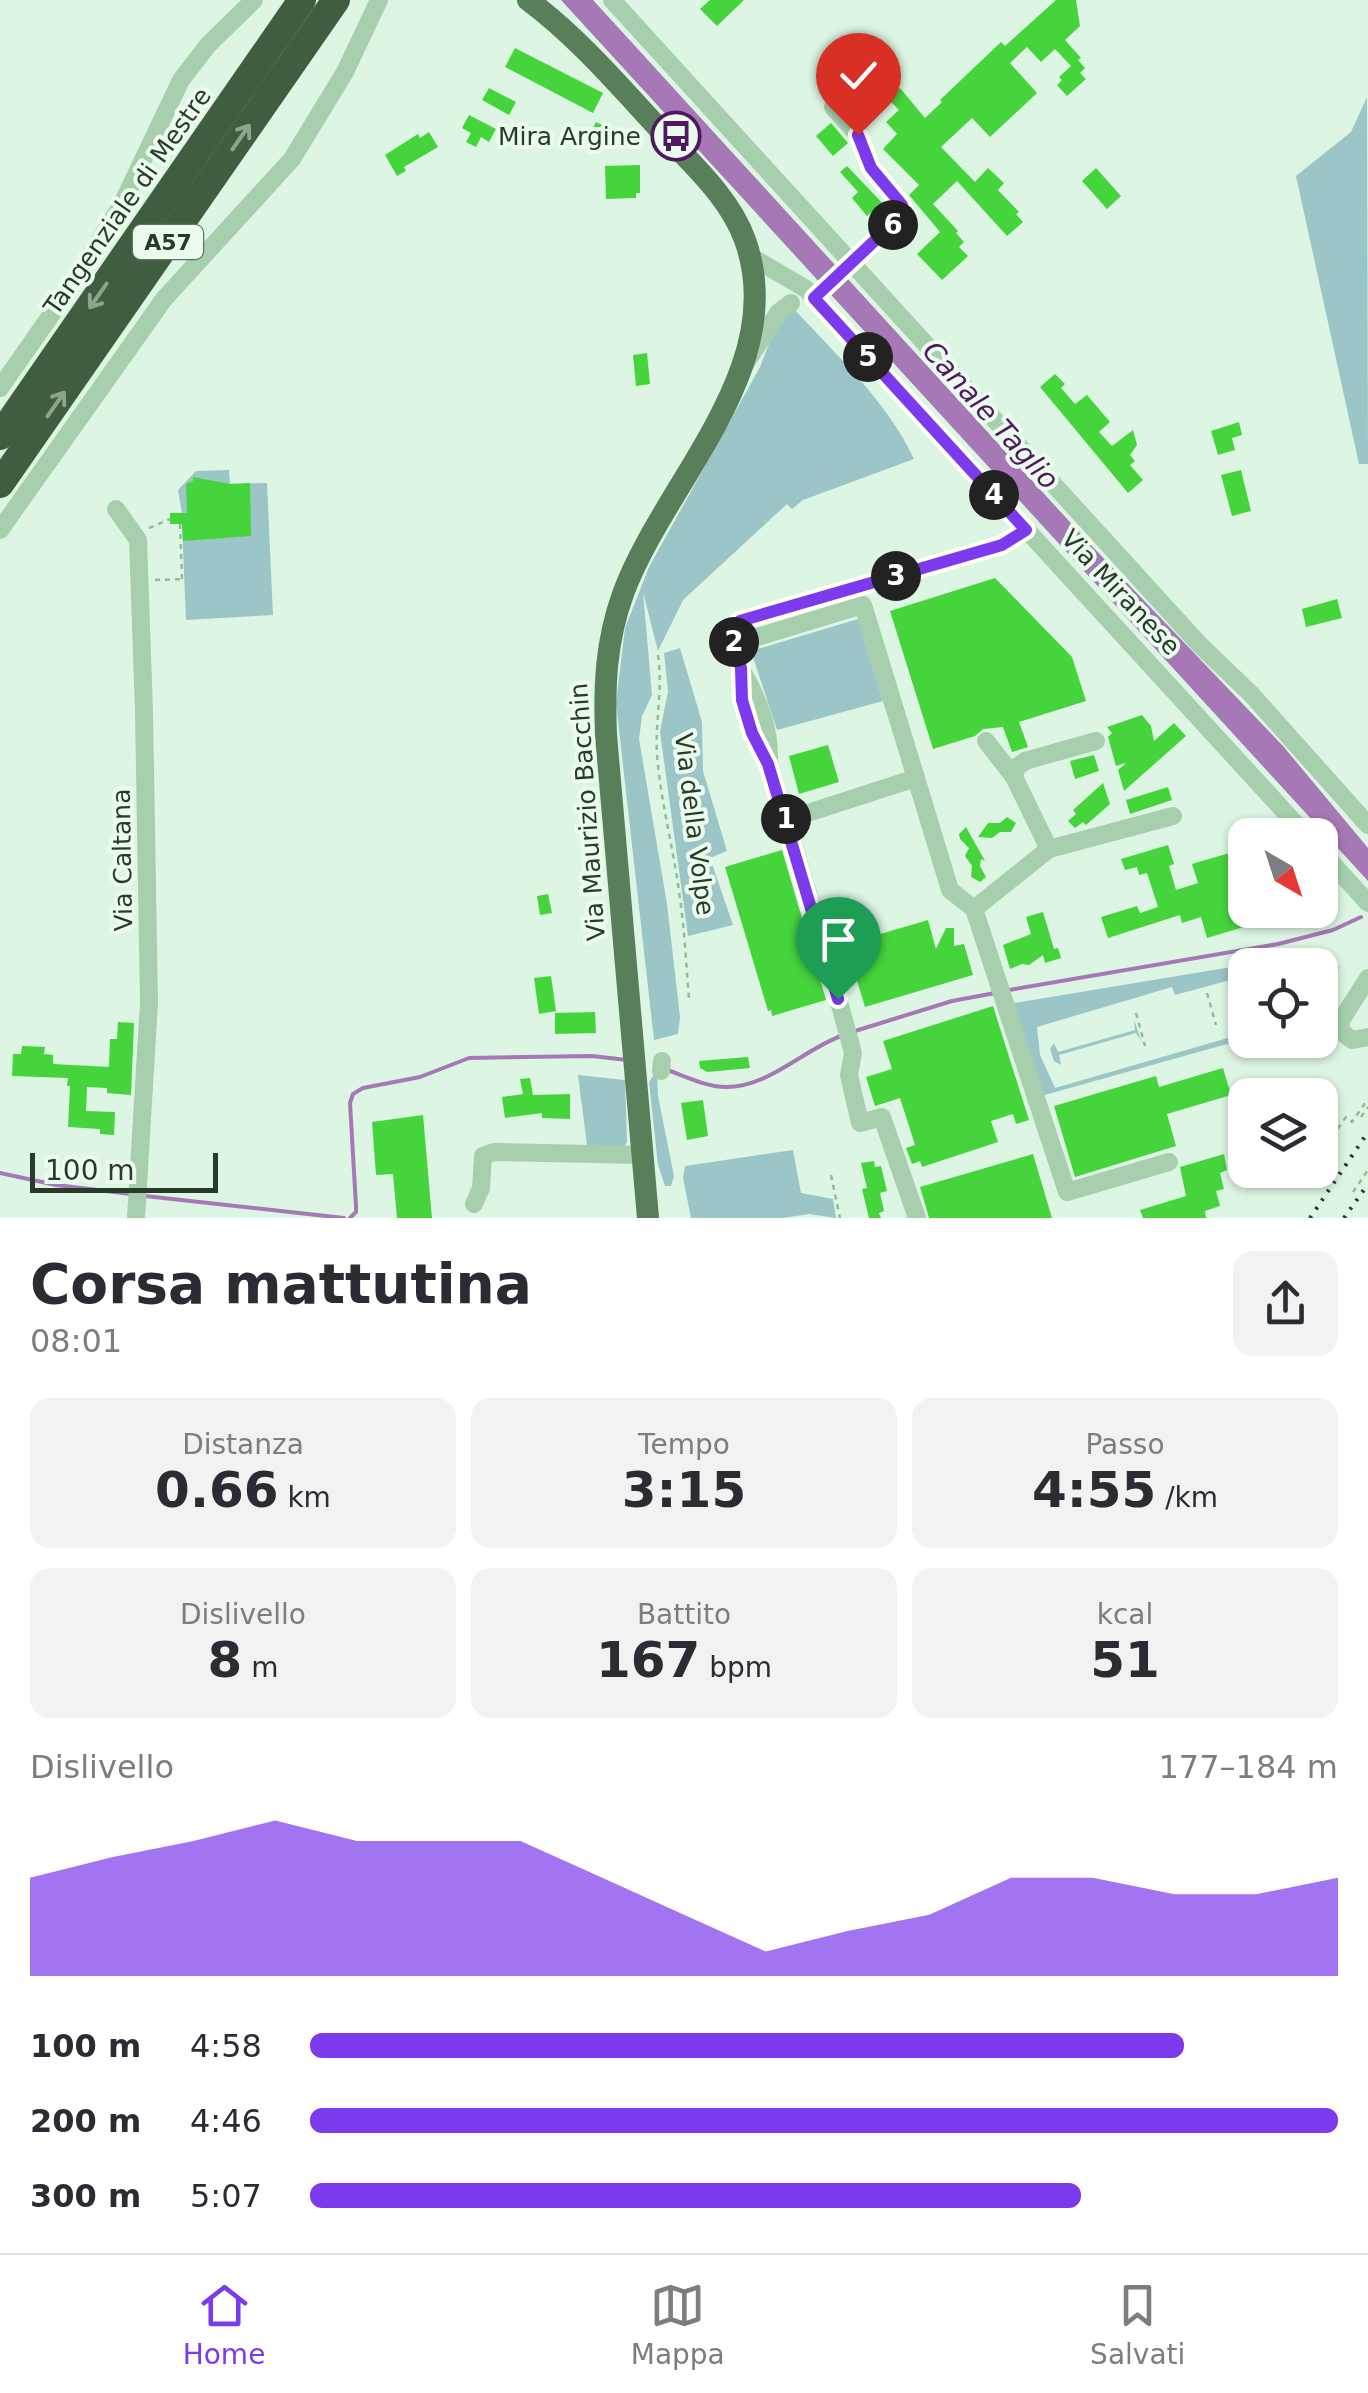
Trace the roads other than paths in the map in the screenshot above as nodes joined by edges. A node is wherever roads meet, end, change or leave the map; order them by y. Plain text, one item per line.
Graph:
1 (254, 0) edge
2 (302, 0) edge
3 (336, 0) edge
4 (379, 0) edge
5 (528, 0) edge
6 (612, 0) edge
7 (833, 107) dead end
8 (750, 256) junction
9 (848, 266) junction
10 (789, 280) junction
11 (756, 294) junction
12 (817, 295) junction
13 (791, 303) junction
14 (740, 372) junction
15 (0, 388) edge
16 (0, 436) edge
17 (0, 484) edge
18 (127, 523) road end
19 (0, 530) edge
20 (1026, 530) junction
21 (734, 644) junction
22 (986, 741) dead end
23 (1096, 741) dead end
24 (1014, 777) junction
25 (916, 778) junction
26 (1173, 816) dead end
27 (1290, 818) edge
28 (786, 820) junction
29 (1368, 825) edge
30 (1049, 850) junction
31 (1338, 870) edge
32 (1368, 903) edge
33 (974, 909) junction
34 (1368, 978) edge
35 (1368, 1037) edge
36 (642, 1154) junction
37 (1169, 1162) dead end
38 (137, 1203) edge
39 (474, 1204) dead end
40 (648, 1218) edge
41 (917, 1218) edge

1 - 15 street
2 -> 16 highway, Tangenziale di Mestre / A57
17 -> 3 highway, A57
4 - 19 street
5 - 8 main road
6 - 9 street
7 - 9 street
8 - 10 street, Via Miranese
8 - 11 main road, Via Maurizio Bacchin
9 - 12 street
9 - 29 street
10 - 11 street
10 - 12 street, Via Miranese
11 - 13 street
11 - 14 main road, Via Maurizio Bacchin
12 - 13 street
12 - 20 street, Via Miranese
13 - 14 street
14 - 36 main road, Via Maurizio Bacchin
18 - 38 street, Via Caltana
20 - 21 street
20 - 27 street, Via Miranese
21 - 25 street
21 - 28 street
22 - 24 street
23 - 24 street
24 - 30 street
25 - 28 street
25 - 33 street
26 - 30 street
28 - 41 street
30 - 33 street
31 - 32 street
33 - 37 street
34 - 35 street
36 - 39 street
36 - 40 main road, Via Maurizio Bacchin

